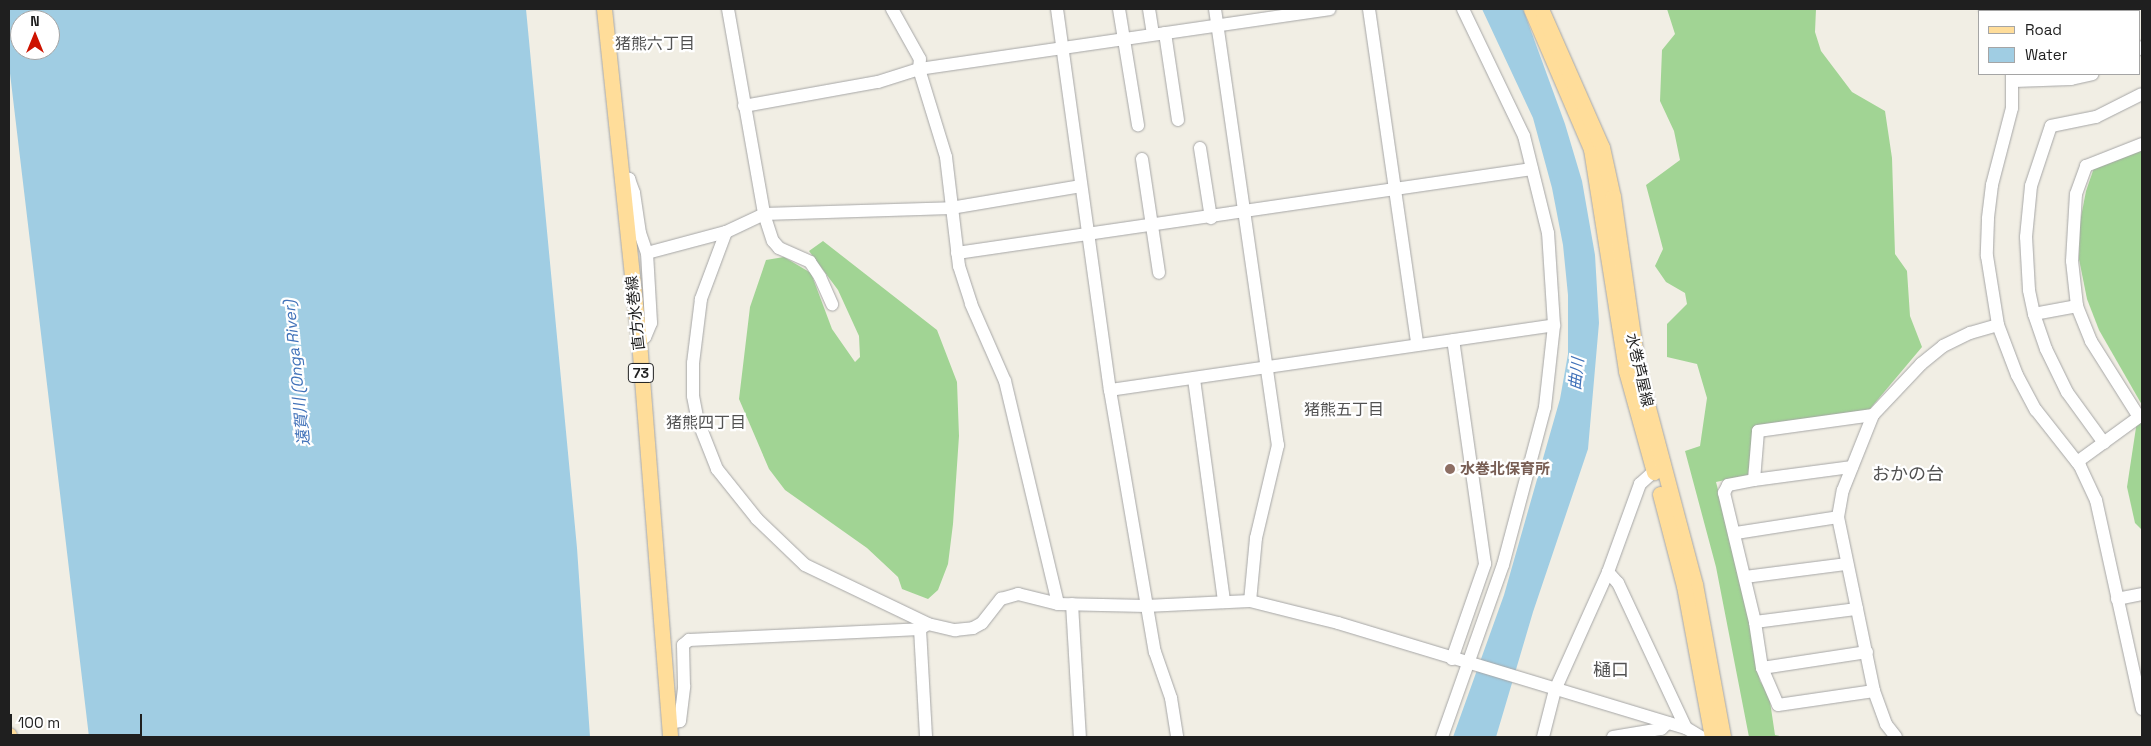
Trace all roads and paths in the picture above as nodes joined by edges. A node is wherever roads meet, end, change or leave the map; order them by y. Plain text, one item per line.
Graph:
1 (604, 9) edge
2 (728, 9) edge
3 (892, 9) edge
4 (1058, 9) edge
5 (1119, 9) edge
6 (1149, 9) edge
7 (1215, 9) edge
8 (1330, 9) edge
9 (1369, 9) edge
10 (1463, 9) edge
11 (1531, 9) edge
12 (1541, 9) edge
13 (1218, 25) junction
14 (1159, 34) junction
15 (1124, 39) junction
16 (1062, 48) junction
17 (919, 69) junction
18 (2088, 75) edge
19 (2013, 77) edge
20 (2142, 94) edge
21 (744, 106) junction
22 (1178, 120) dead end
23 (1138, 125) dead end
24 (2142, 144) edge
25 (1200, 148) dead end
26 (1142, 159) dead end
27 (1532, 169) junction
28 (621, 176) junction
29 (1081, 186) junction
30 (1394, 191) junction
31 (951, 208) junction
32 (1245, 212) junction
33 (764, 214) junction
34 (1211, 218) junction
35 (1152, 226) junction
36 (726, 232) junction
37 (1089, 234) junction
38 (958, 253) junction
39 (648, 254) junction
40 (1159, 273) dead end
41 (832, 304) dead end
42 (2077, 306) junction
43 (2034, 314) junction
44 (1554, 325) junction
45 (1998, 326) junction
46 (1453, 340) junction
47 (638, 341) junction
48 (1417, 344) junction
49 (1268, 367) junction
50 (1194, 379) junction
51 (1110, 390) junction
52 (1873, 415) junction
53 (2104, 443) junction
54 (2076, 462) junction
55 (1658, 467) junction
56 (1852, 467) junction
57 (1754, 480) junction
58 (1838, 517) junction
59 (1736, 533) junction
60 (1847, 564) junction
61 (1608, 572) junction
62 (1745, 577) junction
63 (2142, 594) edge
64 (2116, 600) junction
65 (1250, 601) junction
66 (1224, 602) junction
67 (1058, 604) junction
68 (1072, 604) junction
69 (1146, 606) junction
70 (1857, 609) junction
71 (1756, 622) junction
72 (924, 626) junction
73 (1867, 652) junction
74 (1452, 659) junction
75 (1468, 663) junction
76 (1762, 668) junction
77 (1555, 690) junction
78 (1874, 691) junction
79 (2142, 709) edge
80 (1668, 723) junction
81 (1686, 728) junction
82 (669, 730) edge
83 (926, 737) edge
84 (1080, 737) edge
85 (1177, 737) edge
86 (1442, 737) edge
87 (1544, 737) edge
88 (1613, 737) edge
89 (1700, 737) edge
90 (1712, 737) edge
91 (1722, 737) edge
92 (1896, 737) edge

1 - 28 main road, 直方水巻線 / 73
2 - 21 street
3 - 17 street
4 - 16 street
5 - 15 street
6 - 14 street
7 - 13 street
8 - 13 street
9 - 30 street
10 - 27 street
11 - 55 main road, 水巻芦屋線
12 - 55 main road, 水巻芦屋線
13 - 14 street
13 - 32 street
14 - 15 street
14 - 22 street
15 - 16 street
15 - 23 street
16 - 17 street
16 - 29 street
17 - 21 street
17 - 31 street
18 - 19 street
19 - 45 street
20 - 43 street
21 - 33 street
24 - 42 street
25 - 34 street
26 - 35 street
27 - 30 street
27 - 44 street
28 - 39 street
28 - 47 main road, 直方水巻線 / 73
29 - 31 street
29 - 37 street
30 - 32 street
30 - 48 street
31 - 33 street
31 - 38 street
32 - 34 street
32 - 49 street
33 - 36 street
33 - 41 street
34 - 35 street
35 - 37 street
35 - 40 street
36 - 39 street
36 - 72 street
37 - 38 street
37 - 51 street
38 - 67 street
39 - 47 street
42 - 43 street
42 - 53 street
43 - 53 street
44 - 46 street
44 - 75 street
45 - 52 street
45 - 54 street
46 - 48 street
46 - 74 street
47 - 82 main road, 直方水巻線 / 73
48 - 49 street
49 - 50 street
49 - 65 street
50 - 51 street
50 - 66 street
51 - 69 street
52 - 56 street
52 - 57 street
53 - 54 street
54 - 64 street
55 - 61 street
55 - 90 main road, 水巻芦屋線
55 - 91 main road, 水巻芦屋線
56 - 57 street
56 - 58 street
57 - 59 street
58 - 59 street
58 - 60 street
59 - 62 street
60 - 62 street
60 - 70 street
61 - 77 street
61 - 81 street
62 - 71 street
63 - 64 street
64 - 79 street
65 - 66 street
65 - 74 street
66 - 69 street
67 - 68 street
67 - 72 street
68 - 69 street
68 - 84 street
69 - 85 street
70 - 71 street
70 - 73 street
71 - 76 street
72 - 82 street
72 - 83 street
73 - 76 street
73 - 78 street
74 - 75 street
75 - 77 street
75 - 86 street
76 - 78 street
77 - 80 street
77 - 87 street
78 - 92 street
80 - 81 street
80 - 88 street
81 - 89 street

